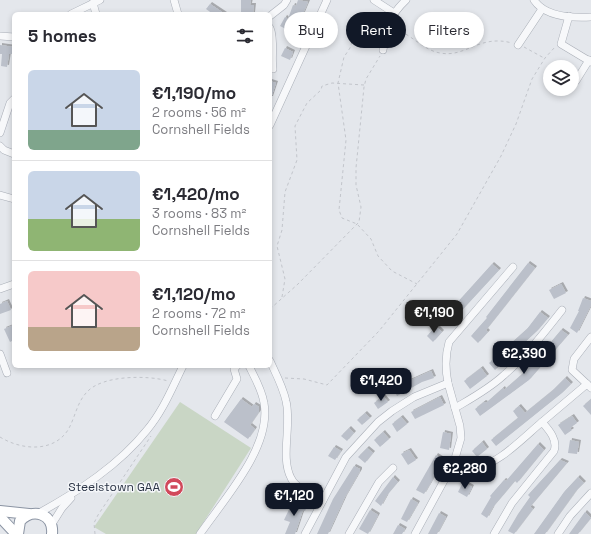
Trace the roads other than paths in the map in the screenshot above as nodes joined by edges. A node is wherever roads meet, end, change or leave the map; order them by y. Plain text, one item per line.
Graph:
1 (174, 0) edge
2 (287, 0) edge
3 (327, 0) edge
4 (374, 0) edge
5 (406, 0) edge
6 (534, 0) edge
7 (96, 2) edge
8 (542, 9) junction
9 (75, 12) edge
10 (177, 12) edge
11 (392, 12) edge
12 (395, 12) edge
13 (272, 14) edge
14 (569, 16) junction
15 (591, 17) edge
16 (272, 33) edge
17 (0, 36) edge
18 (12, 37) edge
19 (272, 44) edge
20 (518, 45) road end
21 (272, 61) edge
22 (590, 61) edge
23 (273, 69) dead end
24 (579, 77) edge
25 (12, 101) edge
26 (272, 121) edge
27 (0, 133) edge
28 (2, 148) edge
29 (12, 153) edge
30 (0, 195) edge
31 (12, 198) edge
32 (513, 266) dead end
33 (12, 285) edge
34 (0, 290) edge
35 (562, 310) dead end
36 (591, 338) edge
37 (0, 354) edge
38 (272, 366) edge
39 (182, 368) edge
40 (235, 368) edge
41 (250, 368) edge
42 (7, 373) dead end
43 (448, 383) junction
44 (589, 386) edge
45 (455, 408) junction
46 (215, 416) dead end
47 (542, 422) junction
48 (454, 462) junction
49 (393, 468) dead end
50 (76, 492) junction
51 (591, 493) edge
52 (323, 500) junction
53 (0, 511) edge
54 (39, 513) junction
55 (29, 514) junction
56 (0, 517) edge
57 (53, 531) edge
58 (17, 534) edge
59 (200, 534) edge
60 (305, 534) edge
61 (349, 534) edge
62 (415, 534) edge
63 (494, 534) edge
64 (558, 534) edge

1 - 10 street
2 - 13 street
3 - 26 street
4 - 11 street
5 - 12 street
6 - 8 street
7 - 9 street
8 - 14 street
8 - 20 street
14 - 15 street
14 - 22 street
16 - 19 street
17 - 18 street
21 - 23 street
22 - 24 street
25 - 27 street
28 - 29 street
30 - 31 street
32 - 43 street
33 - 34 street
35 - 45 street
36 - 44 street
37 - 42 street
38 - 52 street
39 - 50 street
40 - 46 street
41 - 59 street
43 - 45 street
43 - 52 street
44 - 47 street
45 - 48 street
47 - 48 street
47 - 63 street
48 - 62 street
49 - 61 street
50 - 54 street
50 - 57 street
51 - 64 street
52 - 60 street
53 - 55 highway
54 - 55 highway
54 - 57 highway
55 - 58 highway
56 - 58 highway

